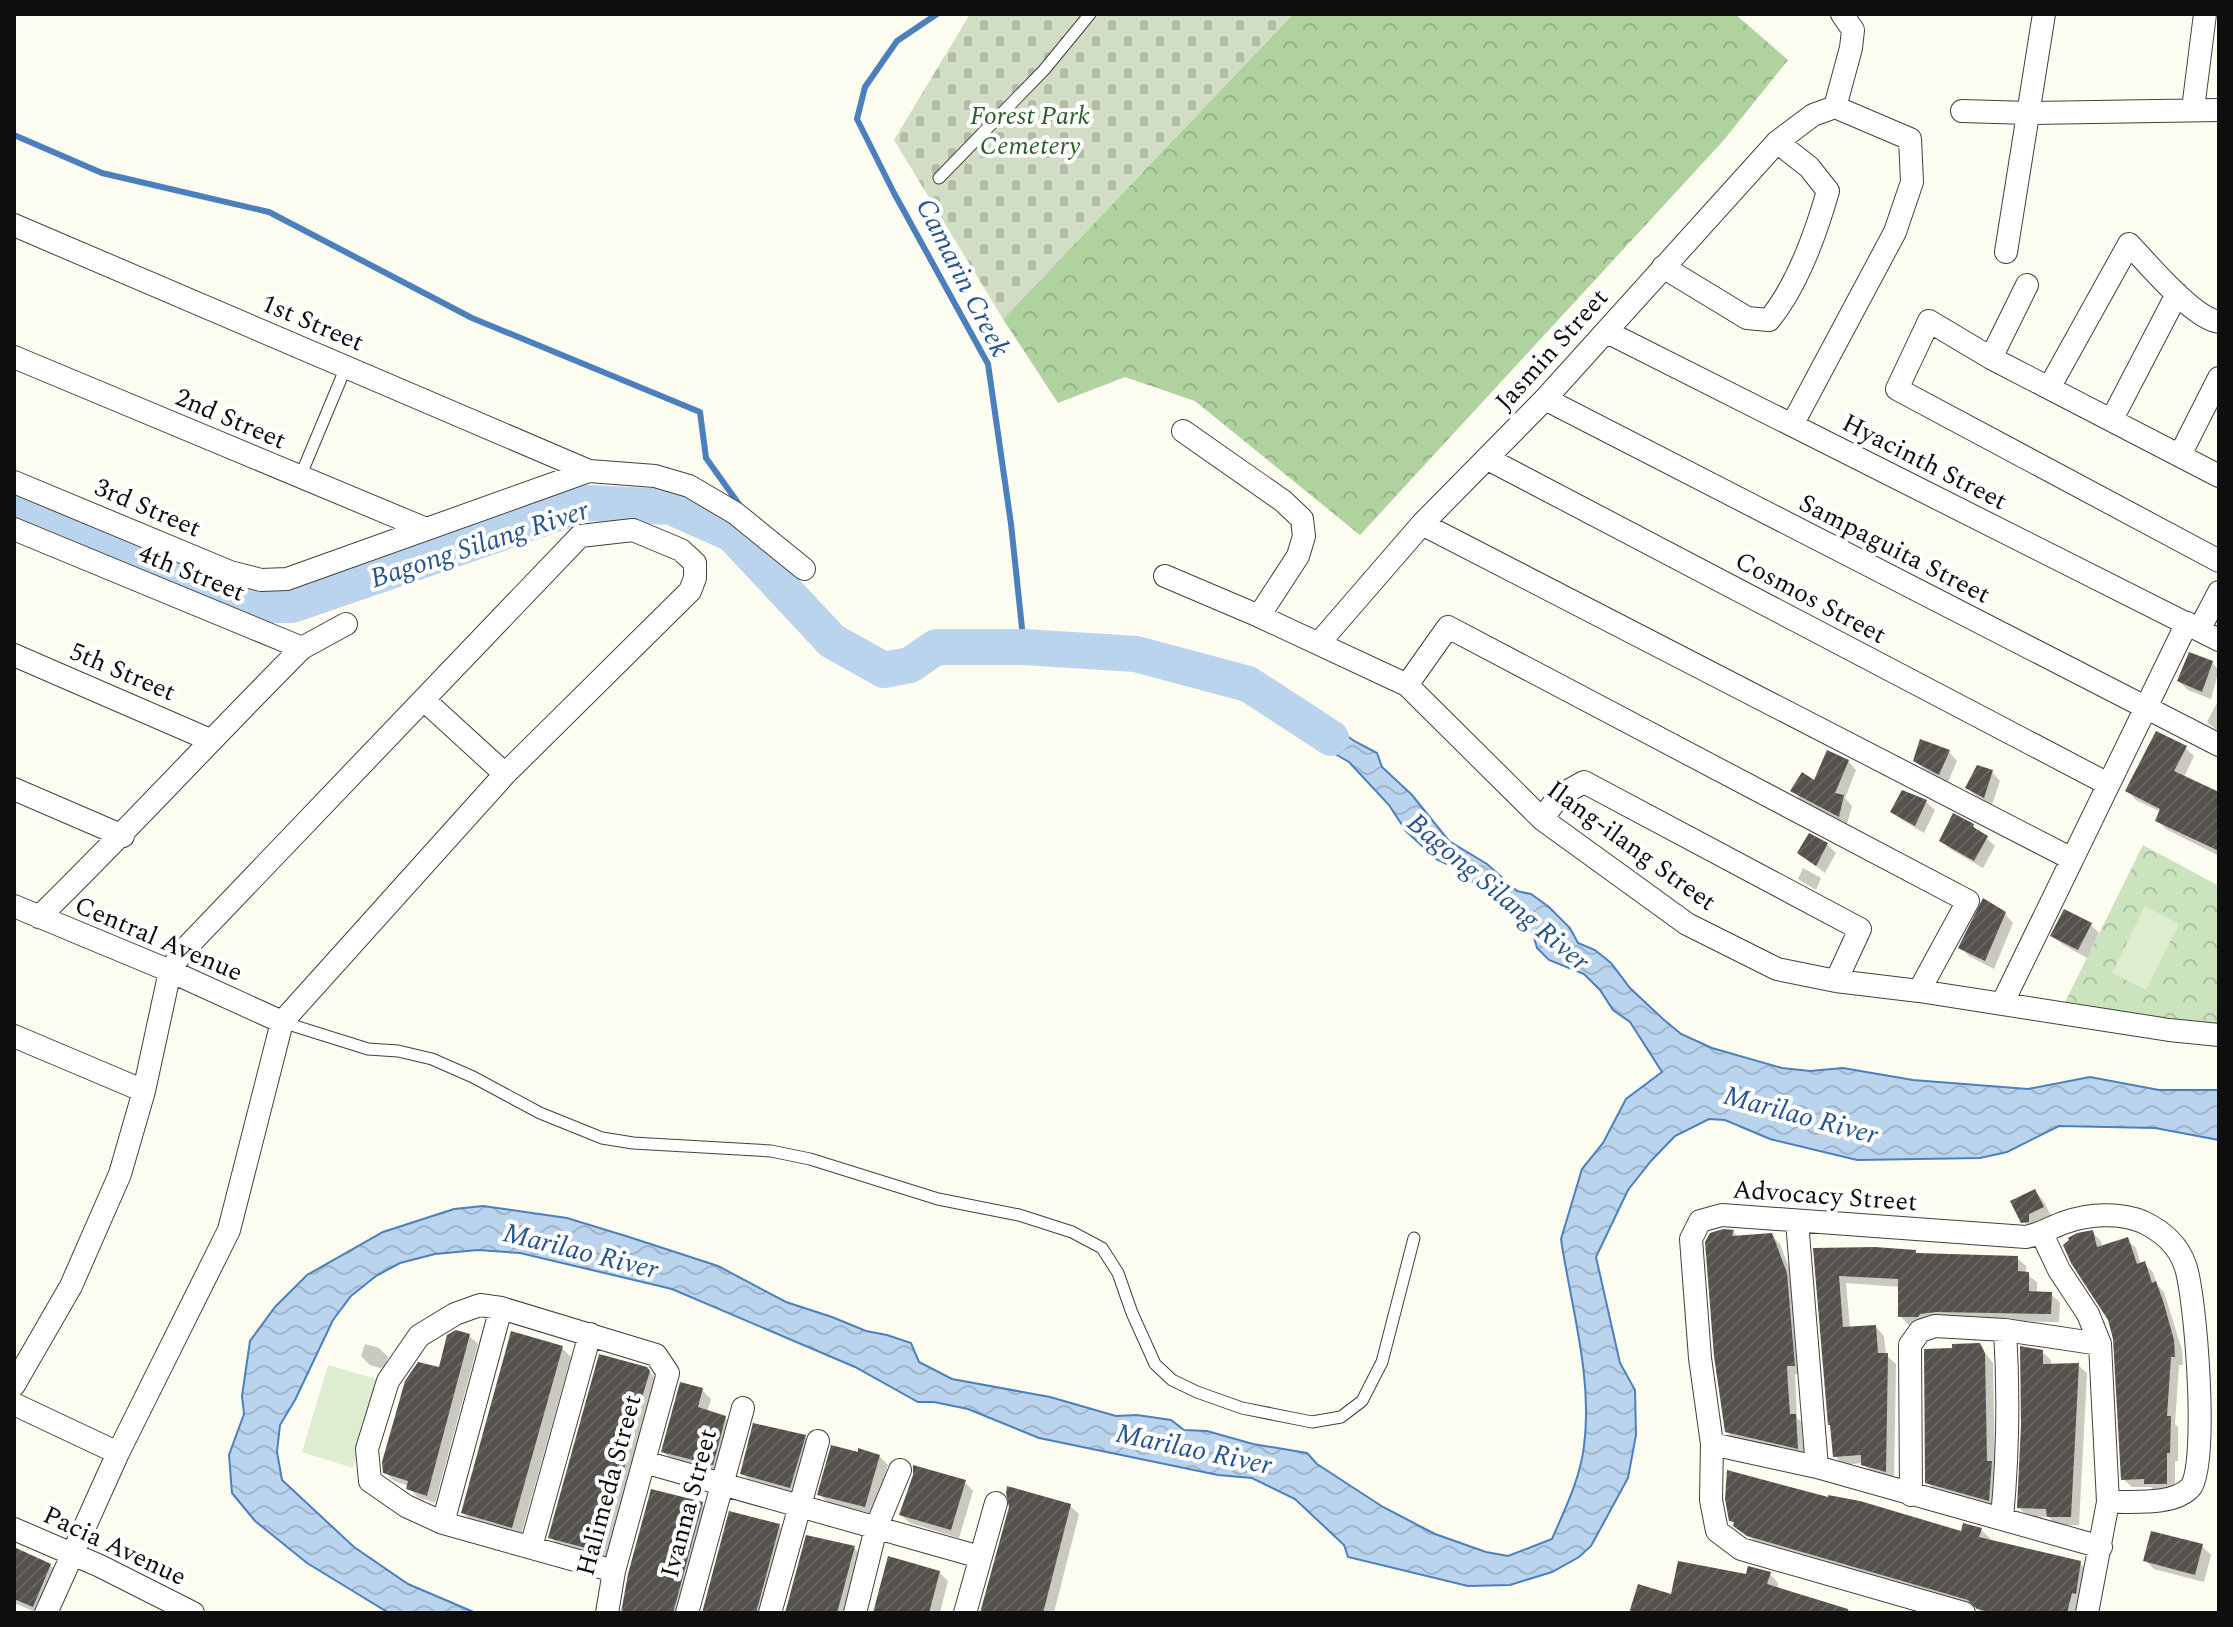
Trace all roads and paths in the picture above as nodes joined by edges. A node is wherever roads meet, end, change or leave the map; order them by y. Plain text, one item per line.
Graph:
1 (1090, 14) edge
2 (1842, 14) edge
3 (2044, 14) edge
4 (2205, 14) edge
5 (1835, 107) junction
6 (2193, 109) junction
7 (2219, 110) edge
8 (1962, 111) dead end
9 (2029, 113) junction
10 (1777, 142) junction
11 (939, 178) dead end
12 (14, 225) edge
13 (2006, 252) dead end
14 (1663, 267) junction
15 (2027, 285) dead end
16 (2177, 294) junction
17 (2219, 322) edge
18 (1607, 332) junction
19 (14, 357) edge
20 (1991, 358) junction
21 (346, 367) junction
22 (2219, 378) edge
23 (2049, 388) junction
24 (1545, 399) junction
25 (2112, 419) junction
26 (1792, 425) junction
27 (1183, 431) dead end
28 (2180, 455) junction
29 (1488, 459) junction
30 (589, 471) junction
31 (2219, 476) edge
32 (300, 477) junction
33 (14, 482) edge
34 (1422, 524) junction
35 (14, 529) edge
36 (426, 529) junction
37 (2219, 561) edge
38 (804, 569) dead end
39 (1165, 576) dead end
40 (2219, 592) edge
41 (1259, 616) junction
42 (346, 624) dead end
43 (2201, 631) edge
44 (1319, 643) junction
45 (302, 648) junction
46 (14, 655) edge
47 (1407, 685) junction
48 (424, 700) junction
49 (2145, 709) junction
50 (210, 740) junction
51 (2219, 745) edge
52 (505, 774) junction
53 (2108, 784) junction
54 (14, 789) edge
55 (1542, 819) junction
56 (123, 836) junction
57 (2072, 859) junction
58 (14, 906) edge
59 (39, 917) junction
60 (170, 971) junction
61 (1836, 981) junction
62 (1919, 991) junction
63 (2002, 1004) junction
64 (282, 1022) junction
65 (2219, 1035) edge
66 (14, 1036) edge
67 (144, 1091) junction
68 (1797, 1221) junction
69 (2042, 1234) junction
70 (1414, 1238) dead end
71 (501, 1308) junction
72 (2005, 1330) junction
73 (590, 1334) junction
74 (2100, 1344) junction
75 (14, 1385) edge
76 (14, 1404) edge
77 (743, 1408) dead end
78 (818, 1441) dead end
79 (1712, 1444) junction
80 (118, 1453) junction
81 (644, 1462) junction
82 (1817, 1467) junction
83 (900, 1470) dead end
84 (720, 1485) junction
85 (1911, 1495) junction
86 (2108, 1502) junction
87 (996, 1503) dead end
88 (801, 1508) junction
89 (2002, 1518) junction
90 (443, 1523) junction
91 (876, 1528) junction
92 (14, 1529) edge
93 (531, 1547) junction
94 (2101, 1547) junction
95 (71, 1553) junction
96 (980, 1557) junction
97 (614, 1571) junction
98 (1905, 1606) edge
99 (46, 1613) edge
100 (193, 1613) edge
101 (607, 1613) edge
102 (687, 1613) edge
103 (770, 1613) edge
104 (855, 1613) edge
105 (965, 1613) edge
106 (1964, 1613) edge
107 (2087, 1613) edge

1 - 11 lane
2 - 5 street
3 - 9 street
4 - 6 street
5 - 10 street, Jasmin Street
5 - 26 street
6 - 7 street
6 - 9 street
8 - 9 street
9 - 13 street
10 - 14 street, Jasmin Street
10 - 14 street
12 - 21 street, 1st Street
14 - 18 street, Jasmin Street
15 - 20 street
16 - 17 street
16 - 23 street
16 - 25 street
18 - 24 street, Jasmin Street
18 - 26 street, Hyacinth Street
19 - 32 street, 2nd Street
20 - 23 street
20 - 37 street
21 - 30 street, 1st Street
21 - 32 lane
22 - 28 street
23 - 25 street
24 - 29 street, Jasmin Street
24 - 49 street, Sampaguita Street
25 - 28 street
26 - 43 street, Hyacinth Street
27 - 41 street
28 - 31 street
29 - 34 street, Jasmin Street
29 - 53 street, Cosmos Street
30 - 36 street
30 - 38 street
32 - 36 street, 2nd Street
33 - 36 street, 3rd Street
34 - 44 street, Jasmin Street
34 - 57 street
35 - 45 street, 4th Street
39 - 41 street, Ilang-ilang Street
40 - 43 street
41 - 44 street, Ilang-ilang Street
42 - 45 street
43 - 49 street
44 - 47 street, Ilang-ilang Street
45 - 50 street
46 - 50 street, 5th Street
47 - 55 street, Ilang-ilang Street
47 - 62 street
48 - 52 street
48 - 52 street
48 - 60 street
49 - 51 street, Sampaguita Street
49 - 53 street
50 - 56 street
52 - 64 street
53 - 57 street
54 - 56 street
55 - 61 street, Ilang-ilang Street
55 - 61 street
56 - 59 street
57 - 63 street
58 - 59 street, Central Avenue
59 - 60 street, Central Avenue
60 - 64 street, Central Avenue
60 - 67 street
61 - 62 street, Ilang-ilang Street
62 - 63 street, Ilang-ilang Street
63 - 65 street, Ilang-ilang Street
64 - 70 lane
64 - 80 street
66 - 67 street
67 - 75 street
68 - 69 street, Advocacy Street
68 - 79 street, Advocacy Street
68 - 82 street
69 - 74 street
69 - 86 street, Advocacy Street
71 - 73 street
71 - 90 street
71 - 90 street
72 - 74 street
72 - 85 street
72 - 89 street
73 - 81 street, Halimeda Street
73 - 93 street
74 - 86 street
76 - 80 street
77 - 84 street, Ivanna Street
78 - 88 street
79 - 82 street
79 - 98 street, Advocacy Street
80 - 95 street
81 - 84 street
81 - 97 street, Halimeda Street
82 - 85 street
83 - 91 street
84 - 88 street
84 - 102 street, Ivanna Street
85 - 89 street
86 - 94 street
87 - 96 street
88 - 91 street
88 - 103 street
89 - 94 street
90 - 93 street
91 - 96 street
91 - 104 street
92 - 95 street, Pacia Avenue
93 - 97 street
94 - 107 street
95 - 99 street
95 - 100 street, Pacia Avenue
96 - 105 street
97 - 101 street, Halimeda Street
98 - 106 street, Advocacy Street

